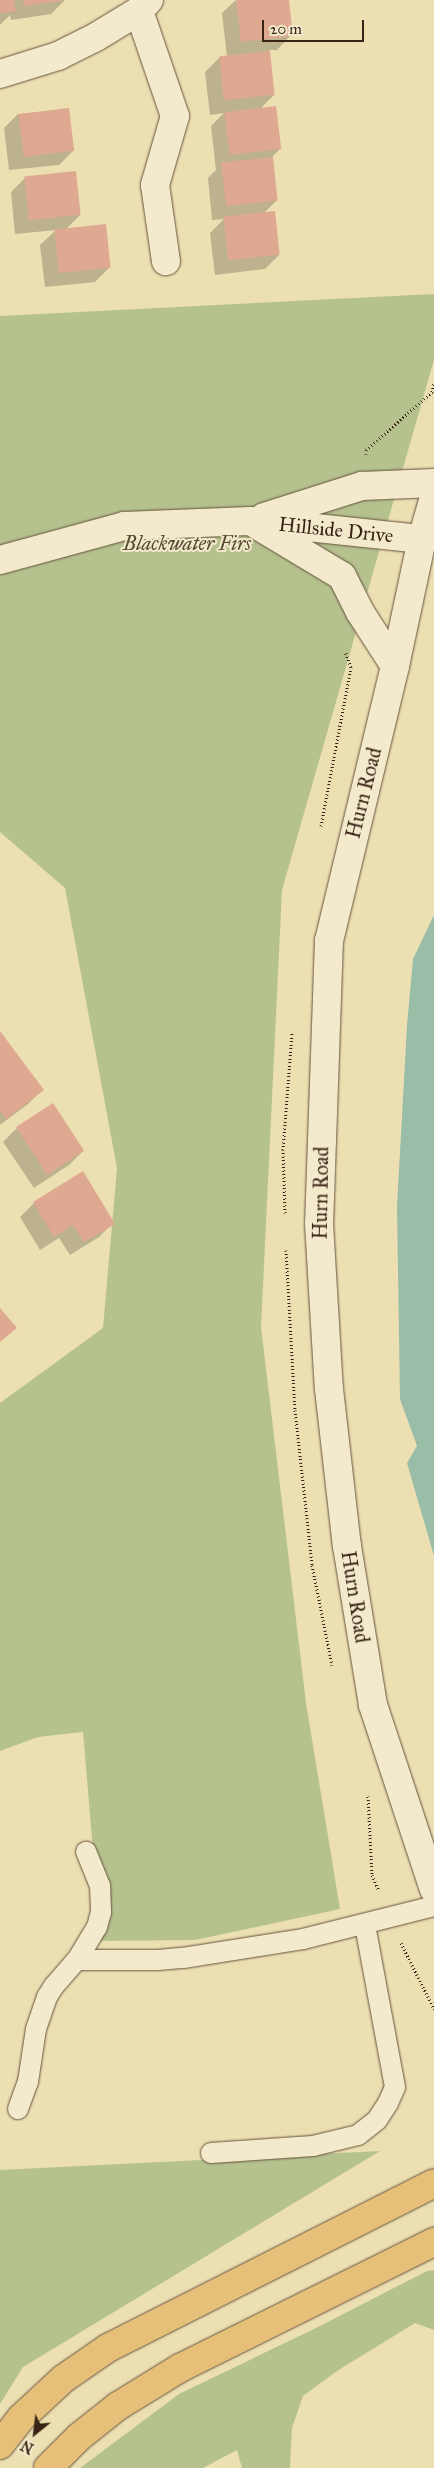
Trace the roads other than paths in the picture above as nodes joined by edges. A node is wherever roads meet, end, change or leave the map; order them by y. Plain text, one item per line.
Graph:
1 (144, 5) edge
2 (0, 74) edge
3 (166, 261) dead end
4 (434, 482) edge
5 (434, 497) edge
6 (250, 521) junction
7 (422, 539) junction
8 (0, 560) edge
9 (395, 666) junction
10 (86, 1852) dead end
11 (434, 1889) edge
12 (434, 1906) edge
13 (365, 1924) junction
14 (77, 1960) junction
15 (18, 2109) dead end
16 (211, 2153) dead end
17 (433, 2187) edge
18 (434, 2242) edge
19 (0, 2445) edge
20 (48, 2468) edge

1 - 2 main road
1 - 3 main road
4 - 6 main road, Hillside Drive
5 - 7 main road, Hurn Road
6 - 7 main road, Hillside Drive
6 - 8 main road, Hillside Drive
6 - 9 main road, Hillside Drive
7 - 9 main road, Hurn Road
9 - 11 main road, Hurn Road
10 - 14 lane
12 - 13 lane
13 - 14 lane
13 - 16 lane
14 - 15 lane
17 - 19 highway
18 - 20 highway

